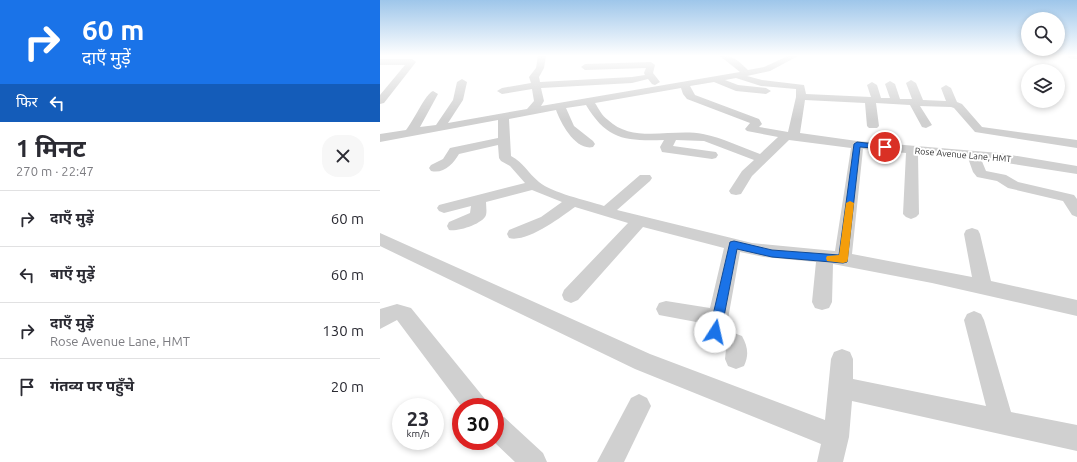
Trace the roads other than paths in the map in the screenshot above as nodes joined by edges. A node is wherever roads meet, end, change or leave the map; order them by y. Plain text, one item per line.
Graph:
1 (397, 78) edge
2 (534, 78) edge
3 (651, 78) edge
4 (723, 78) edge
5 (750, 78) edge
6 (716, 79) junction
7 (462, 82) dead end
8 (911, 82) dead end
9 (685, 84) junction
10 (890, 84) dead end
11 (872, 85) dead end
12 (536, 86) junction
13 (946, 88) dead end
14 (384, 91) edge
15 (502, 91) dead end
16 (772, 92) dead end
17 (433, 94) dead end
18 (801, 96) junction
19 (874, 100) junction
20 (380, 101) edge
21 (589, 101) junction
22 (896, 101) junction
23 (916, 102) junction
24 (953, 104) junction
25 (560, 106) junction
26 (530, 112) junction
27 (503, 116) junction
28 (926, 125) dead end
29 (873, 126) dead end
30 (439, 128) junction
31 (410, 133) junction
32 (672, 136) junction
33 (789, 136) junction
34 (380, 138) edge
35 (504, 140) junction
36 (589, 144) dead end
37 (857, 144) junction
38 (1077, 144) edge
39 (912, 150) junction
40 (712, 154) dead end
41 (973, 155) junction
42 (762, 159) junction
43 (436, 168) dead end
44 (1077, 170) edge
45 (645, 178) dead end
46 (534, 185) junction
47 (736, 191) dead end
48 (479, 199) junction
49 (573, 201) junction
50 (444, 208) dead end
51 (606, 212) junction
52 (1077, 212) edge
53 (911, 214) dead end
54 (640, 220) junction
55 (455, 226) dead end
56 (515, 234) dead end
57 (972, 234) dead end
58 (380, 239) edge
59 (734, 244) junction
60 (825, 258) junction
61 (843, 259) junction
62 (983, 287) junction
63 (571, 295) dead end
64 (822, 302) dead end
65 (1077, 308) edge
66 (666, 310) dead end
67 (717, 317) junction
68 (380, 320) edge
69 (974, 320) dead end
70 (736, 359) dead end
71 (842, 359) dead end
72 (842, 388) junction
73 (470, 398) edge
74 (638, 406) dead end
75 (1002, 422) junction
76 (504, 434) edge
77 (836, 437) junction
78 (1077, 438) edge
79 (534, 462) edge
80 (610, 462) edge
81 (830, 462) edge

1 - 14 street
2 - 12 street
3 - 12 street
4 - 6 street
5 - 18 street
6 - 9 street
6 - 16 street
7 - 30 street
8 - 23 street
9 - 21 street
9 - 33 street, Rose Avenue Lane, HMT
10 - 22 street
11 - 19 street
12 - 15 street
12 - 26 street
13 - 24 street
14 - 20 street
17 - 31 street
18 - 19 street
18 - 33 street
19 - 22 street
19 - 29 street
21 - 25 street
21 - 32 street
22 - 23 street
23 - 24 street
23 - 28 street
24 - 38 street
25 - 26 street
25 - 36 street
26 - 27 street
27 - 30 street
27 - 35 street
30 - 31 street
31 - 34 street
32 - 40 street
32 - 42 street
33 - 37 street, Rose Avenue Lane, HMT
33 - 42 street
35 - 43 street
35 - 46 street
37 - 39 street, Rose Avenue Lane, HMT
37 - 61 street
39 - 41 street, Rose Avenue Lane, HMT
39 - 53 street
41 - 44 street, Rose Avenue Lane, HMT
41 - 52 street
42 - 47 street
45 - 51 street
46 - 48 street
46 - 49 street
48 - 50 street
48 - 55 street
49 - 51 street
49 - 56 street
51 - 54 street
54 - 59 street
54 - 63 street
57 - 62 street
58 - 77 street
59 - 60 street
59 - 67 street
60 - 61 street
60 - 64 street
61 - 62 street
62 - 65 street
66 - 67 street
67 - 70 street
68 - 73 street
69 - 75 street
71 - 72 street
72 - 75 street
72 - 77 street
74 - 80 street
75 - 78 street
76 - 79 street
77 - 81 street

